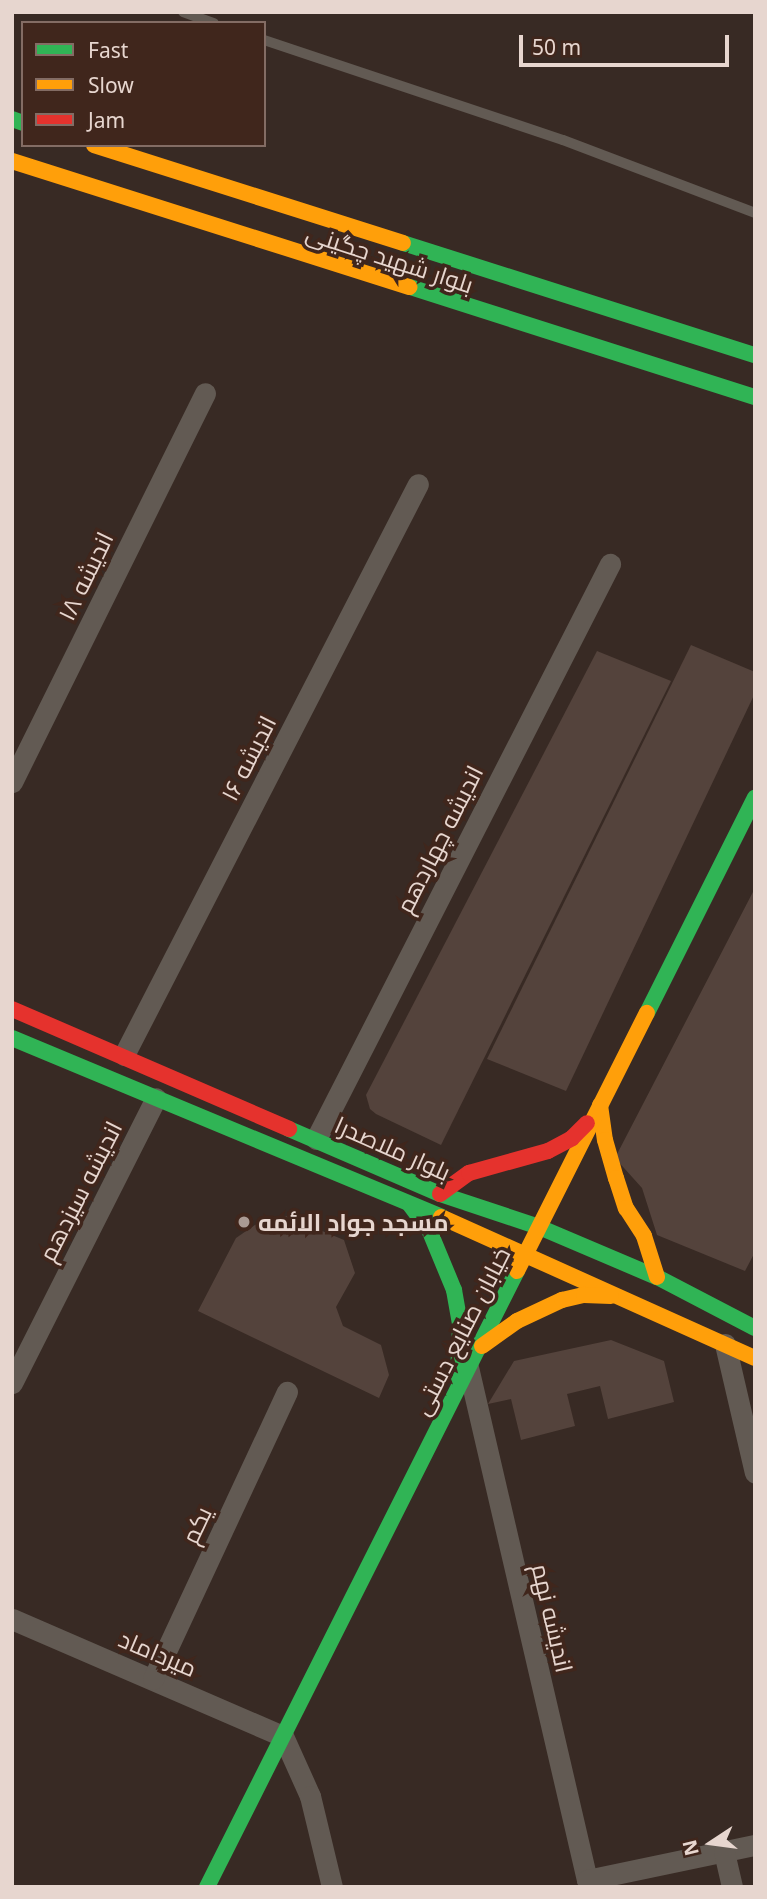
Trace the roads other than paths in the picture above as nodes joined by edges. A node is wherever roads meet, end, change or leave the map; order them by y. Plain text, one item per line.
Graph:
1 (183, 12) edge
2 (208, 21) edge
3 (266, 41) edge
4 (100, 147) edge
5 (12, 162) edge
6 (755, 213) edge
7 (755, 355) edge
8 (205, 393) dead end
9 (755, 397) edge
10 (418, 484) dead end
11 (610, 564) dead end
12 (12, 782) edge
13 (755, 797) edge
14 (12, 1009) edge
15 (12, 1038) edge
16 (124, 1055) junction
17 (156, 1098) junction
18 (597, 1110) junction
19 (316, 1139) junction
20 (440, 1194) junction
21 (409, 1204) junction
22 (539, 1227) junction
23 (526, 1253) junction
24 (657, 1278) junction
25 (619, 1296) junction
26 (754, 1326) edge
27 (725, 1344) junction
28 (755, 1358) edge
29 (473, 1359) junction
30 (12, 1383) edge
31 (457, 1391) junction
32 (287, 1392) dead end
33 (755, 1473) edge
34 (12, 1619) edge
35 (153, 1679) junction
36 (283, 1736) junction
37 (755, 1845) edge
38 (724, 1852) junction
39 (207, 1887) edge
40 (332, 1887) edge
41 (732, 1887) edge

1 - 2 lane
3 - 6 lane
4 - 7 street, بلوار شهید چگینی
5 - 9 street, بلوار شهید چگینی
8 - 12 street, اندیشه ۱۸
10 - 16 street, اندیشه ۱۶
11 - 19 street, اندیشه چهاردهم
13 - 18 street, خیابان صنایع دستی
14 - 16 street, بلوار ملاصدرا
15 - 17 street, بلوار ملاصدرا
16 - 19 street, بلوار ملاصدرا
17 - 21 street, بلوار ملاصدرا
17 - 30 street, اندیشه سیزدهم
18 - 20 street
18 - 22 street, خیابان صنایع دستی
18 - 24 street
19 - 20 street, بلوار ملاصدرا
20 - 22 street, بلوار ملاصدرا
21 - 23 street, بلوار ملاصدرا
21 - 31 street
22 - 23 street, خیابان صنایع دستی
22 - 24 street, بلوار ملاصدرا
23 - 25 street, بلوار ملاصدرا
23 - 29 street, خیابان صنایع دستی
24 - 26 street, بلوار ملاصدرا
25 - 27 street, بلوار ملاصدرا
25 - 29 street
27 - 28 street, بلوار ملاصدرا
27 - 33 street
29 - 31 street, خیابان صنایع دستی
29 - 38 street, اندیشه نهم
31 - 36 street, خیابان صنایع دستی
32 - 35 street, یکم
34 - 35 street, میرداماد
35 - 36 street, میرداماد
36 - 39 street, خیابان صنایع دستی
36 - 40 street
37 - 38 street
38 - 41 street

